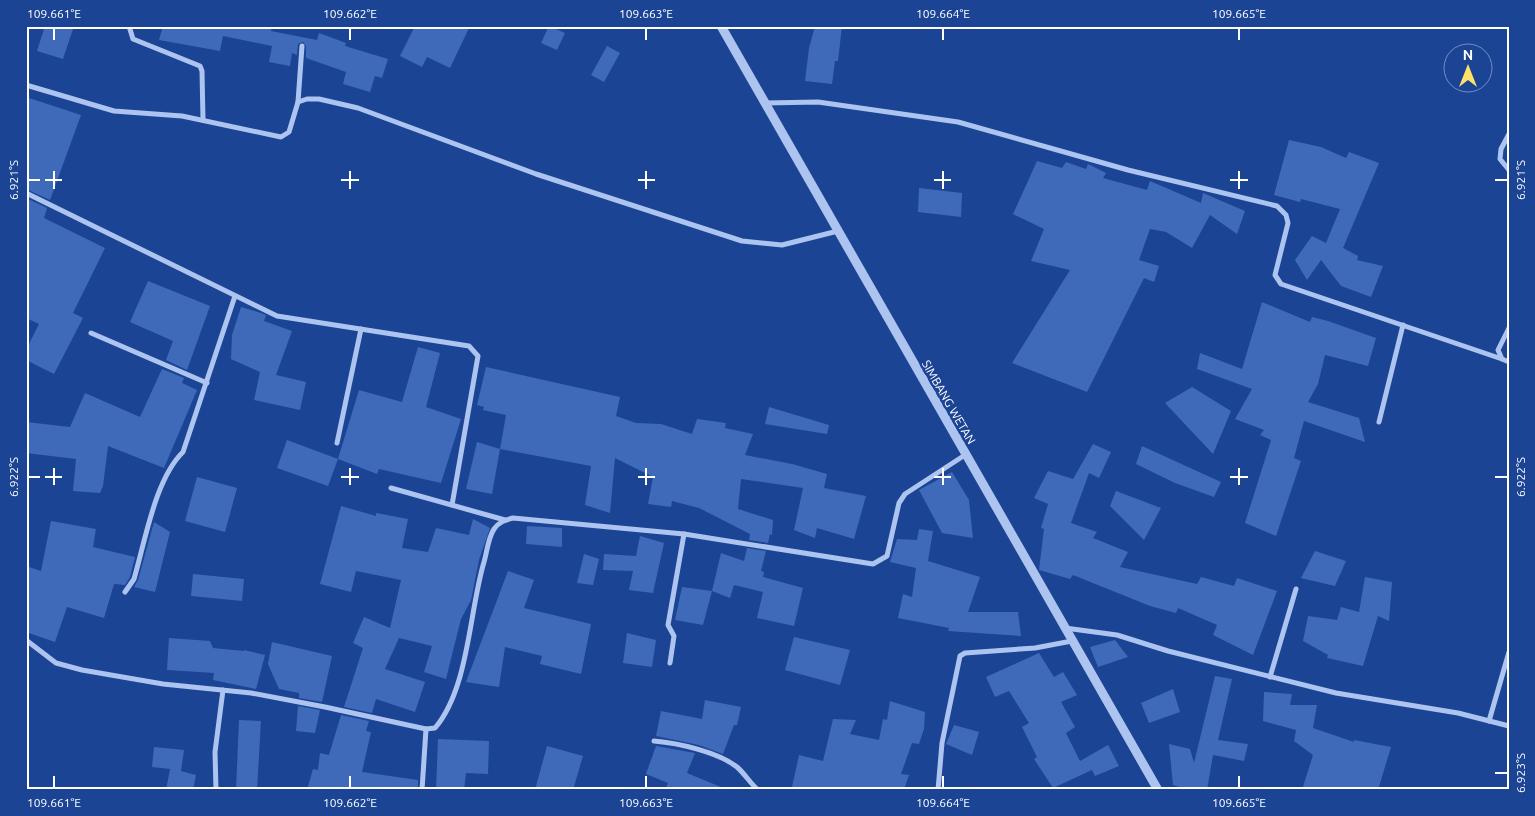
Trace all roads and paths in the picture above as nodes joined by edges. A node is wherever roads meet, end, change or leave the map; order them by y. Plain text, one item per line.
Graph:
1 (129, 26) edge
2 (721, 26) edge
3 (302, 46) dead end
4 (26, 85) edge
5 (298, 102) junction
6 (765, 103) junction
7 (203, 120) junction
8 (1509, 134) edge
9 (1509, 170) edge
10 (26, 193) edge
11 (838, 231) junction
12 (235, 296) junction
13 (1403, 325) junction
14 (1509, 328) edge
15 (361, 329) junction
16 (91, 333) dead end
17 (1502, 359) junction
18 (1509, 362) edge
19 (208, 383) junction
20 (1379, 422) dead end
21 (337, 443) dead end
22 (965, 455) junction
23 (391, 488) dead end
24 (452, 505) junction
25 (505, 520) junction
26 (684, 534) junction
27 (1296, 589) dead end
28 (125, 592) dead end
29 (1065, 628) junction
30 (26, 640) edge
31 (1072, 641) junction
32 (1509, 652) edge
33 (670, 663) dead end
34 (1270, 676) junction
35 (223, 690) junction
36 (1489, 721) junction
37 (1509, 726) edge
38 (426, 729) junction
39 (654, 741) dead end
40 (216, 790) edge
41 (422, 790) edge
42 (758, 790) edge
43 (938, 790) edge
44 (1158, 790) edge

1 - 7 street
2 - 6 street, SIMBANG WETAN
3 - 5 street
4 - 7 street
5 - 7 street
5 - 11 street
6 - 11 street, SIMBANG WETAN
6 - 13 street
8 - 9 street
10 - 12 street
11 - 22 street, SIMBANG WETAN
12 - 15 street
12 - 19 street
13 - 17 street
13 - 20 street
14 - 17 street
15 - 21 street
15 - 24 street
16 - 19 street
17 - 18 street
19 - 28 street
22 - 26 street
22 - 29 street, SIMBANG WETAN
23 - 24 street
24 - 25 street
25 - 26 street
25 - 38 street
26 - 33 street
27 - 34 street
29 - 31 street, SIMBANG WETAN
29 - 34 street
30 - 35 street
31 - 43 street
31 - 44 street, SIMBANG WETAN
32 - 36 street
34 - 36 street
35 - 38 street
35 - 40 street
36 - 37 street
38 - 41 street
39 - 42 street

